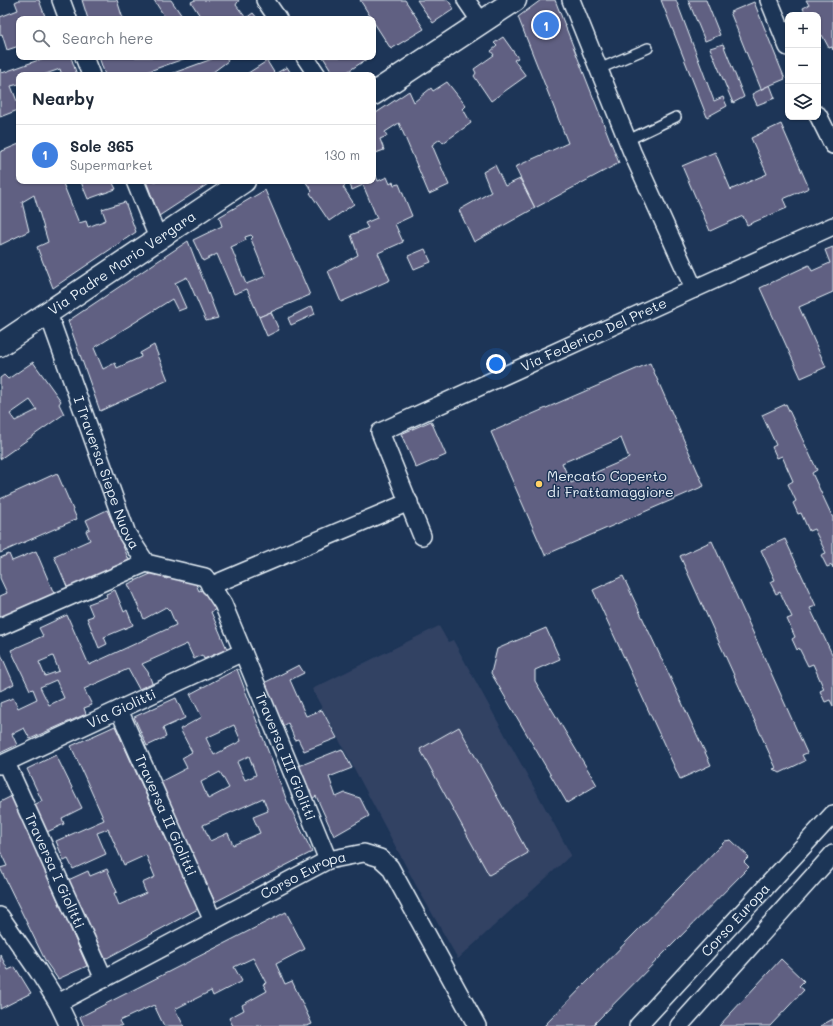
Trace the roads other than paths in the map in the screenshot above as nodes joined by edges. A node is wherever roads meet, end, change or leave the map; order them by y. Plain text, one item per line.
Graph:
1 (61, 0) edge
2 (265, 0) edge
3 (466, 0) edge
4 (515, 0) edge
5 (572, 0) edge
6 (769, 0) edge
7 (67, 16) edge
8 (276, 16) edge
9 (481, 22) junction
10 (785, 40) edge
11 (648, 48) dead end
12 (85, 60) edge
13 (307, 60) edge
14 (599, 69) junction
15 (90, 72) edge
16 (315, 72) edge
17 (376, 92) edge
18 (676, 117) dead end
19 (820, 120) edge
20 (628, 140) junction
21 (833, 145) edge
22 (136, 184) edge
23 (239, 184) edge
24 (833, 226) edge
25 (158, 238) junction
26 (694, 288) junction
27 (48, 313) junction
28 (0, 345) edge
29 (409, 502) junction
30 (422, 536) dead end
31 (146, 563) junction
32 (210, 586) junction
33 (0, 627) edge
34 (243, 652) junction
35 (119, 710) junction
36 (3, 764) edge
37 (833, 814) edge
38 (833, 854) edge
39 (328, 860) junction
40 (0, 917) edge
41 (213, 921) junction
42 (104, 979) junction
43 (58, 1003) junction
44 (69, 1026) edge
45 (477, 1026) edge
46 (638, 1026) edge
47 (679, 1026) edge

1 - 7 street
2 - 8 street
3 - 9 street
4 - 9 street
5 - 14 street
6 - 10 street
9 - 17 street
11 - 14 lane
12 - 15 street
13 - 16 street
14 - 20 street
18 - 20 lane
19 - 21 street
20 - 26 street
22 - 25 street
23 - 25 street, Via Padre Mario Vergara
24 - 26 street, Via Federico Del Prete
25 - 27 street, Via Padre Mario Vergara
26 - 29 street, Via Federico Del Prete
27 - 28 street, Via Padre Mario Vergara
27 - 31 street, I Traversa Siepe Nuova
29 - 30 street
29 - 32 street
31 - 32 street, I Traversa Siepe Nuova
31 - 33 street
32 - 34 street, I Traversa Siepe Nuova
34 - 35 street, Via Giolitti
34 - 39 street, Traversa III Giolitti
35 - 36 street, Via Giolitti
35 - 41 street, Traversa II Giolitti
36 - 42 street, Traversa I Giolitti
37 - 46 street, Corso Europa
38 - 47 street, Corso Europa
39 - 41 street, Corso Europa
39 - 45 street, Corso Europa
40 - 43 street
41 - 42 street, Corso Europa
42 - 43 street, Corso Europa
43 - 44 street

